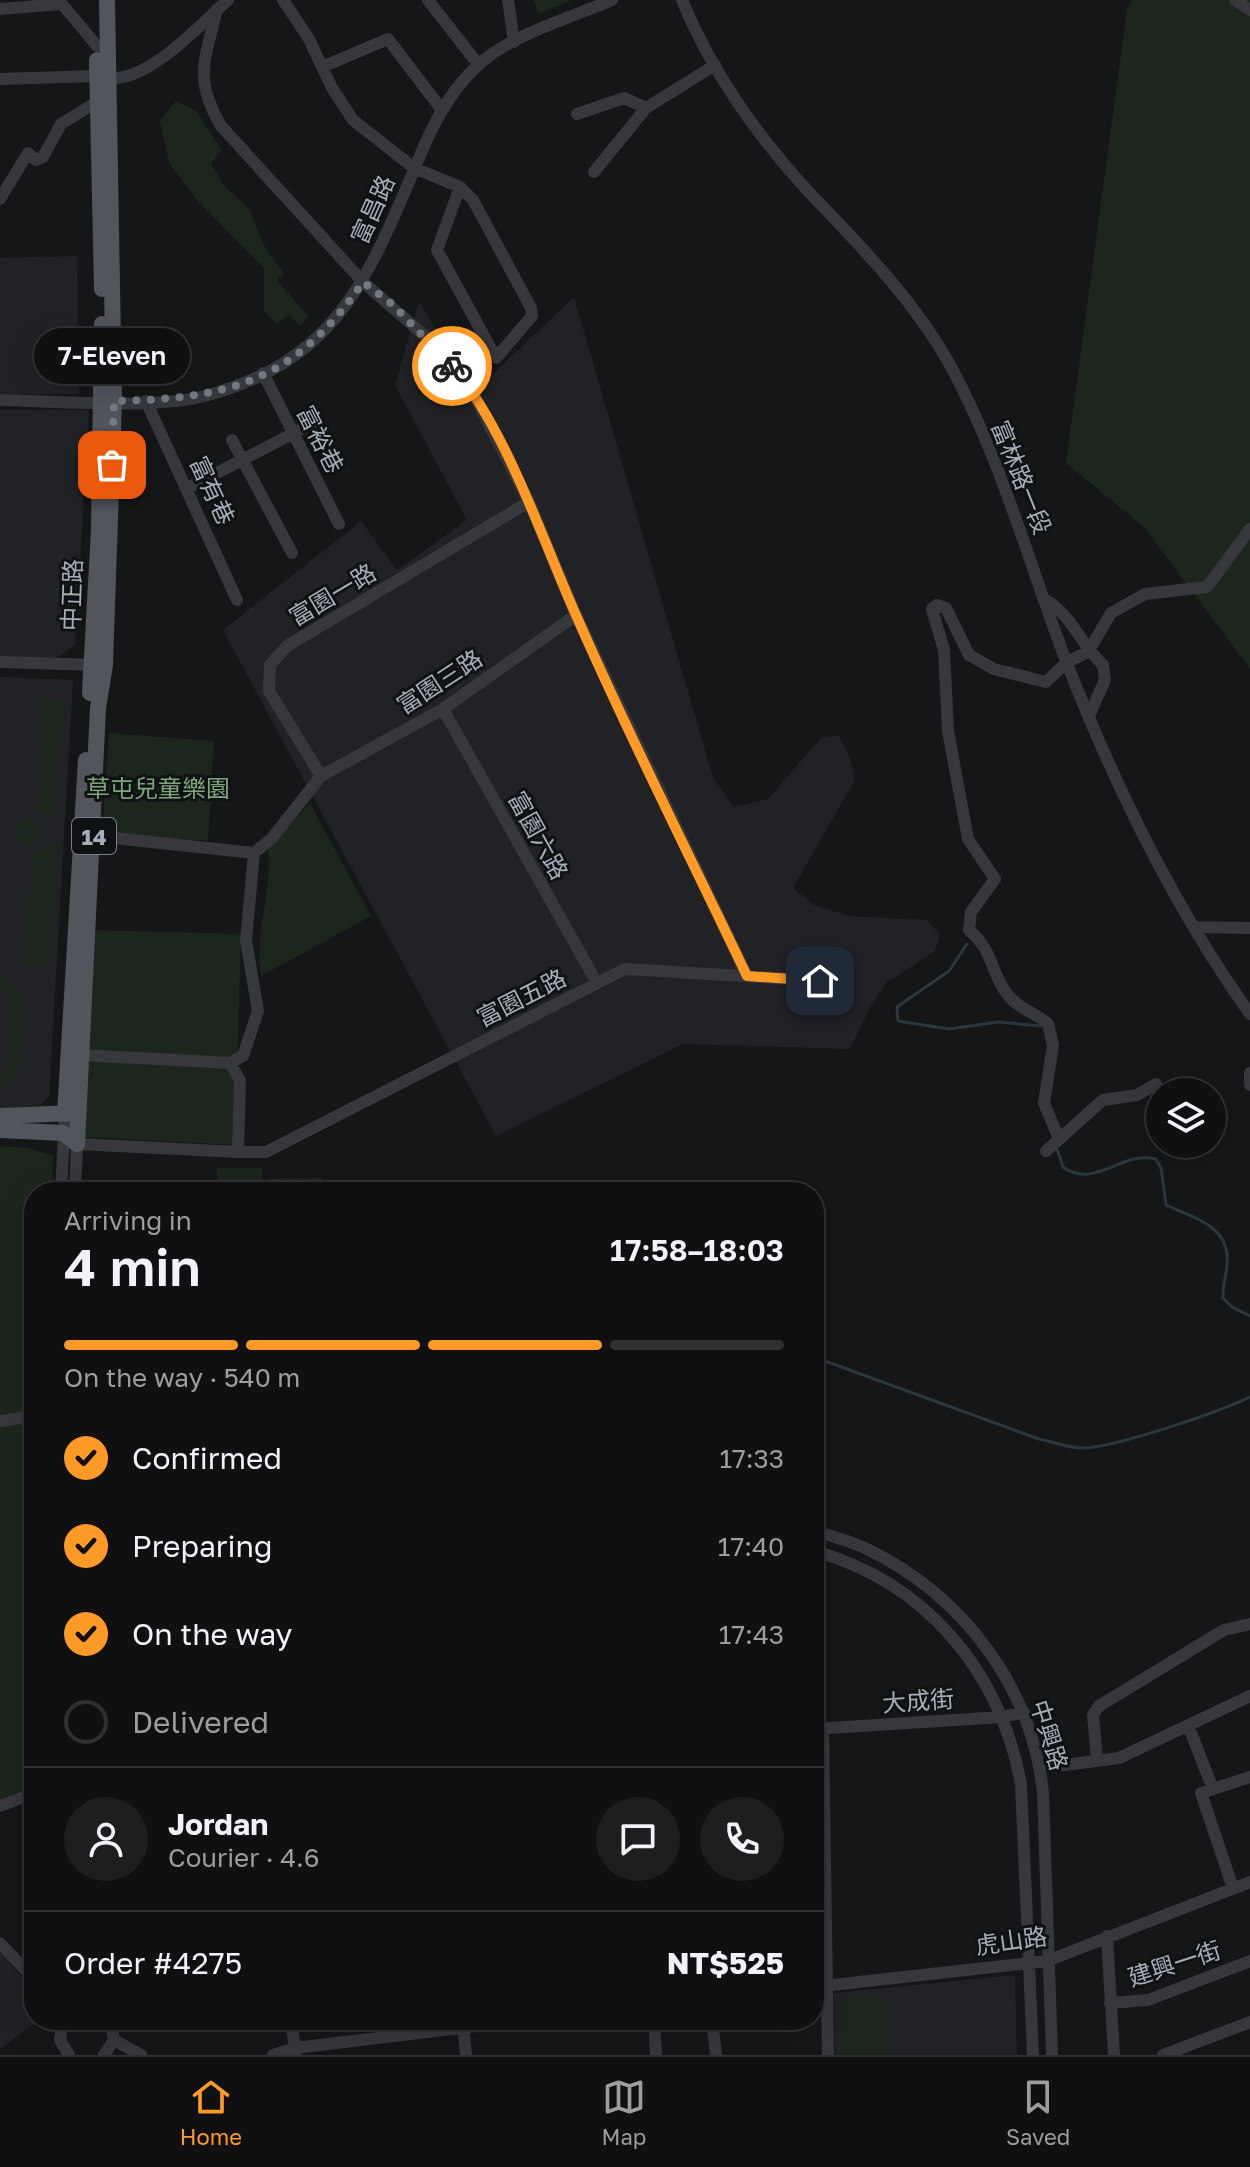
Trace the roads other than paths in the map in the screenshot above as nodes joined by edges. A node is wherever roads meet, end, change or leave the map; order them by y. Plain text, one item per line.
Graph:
1 (97, 0) edge
2 (107, 0) edge
3 (283, 0) edge
4 (428, 0) edge
5 (508, 0) edge
6 (612, 0) edge
7 (682, 0) edge
8 (1235, 0) edge
9 (222, 4) edge
10 (0, 9) edge
11 (1250, 10) edge
12 (514, 42) junction
13 (97, 46) junction
14 (478, 64) junction
15 (715, 65) junction
16 (322, 67) junction
17 (103, 78) junction
18 (0, 79) edge
19 (95, 103) junction
20 (646, 108) junction
21 (442, 110) junction
22 (577, 114) dead end
23 (414, 168) junction
24 (594, 172) dead end
25 (460, 187) junction
26 (0, 199) edge
27 (363, 282) junction
28 (263, 373) junction
29 (0, 400) edge
30 (108, 401) junction
31 (146, 401) junction
32 (315, 422) dead end
33 (293, 433) junction
34 (232, 440) dead end
35 (242, 459) junction
36 (188, 488) junction
37 (529, 502) junction
38 (339, 524) dead end
39 (1250, 529) edge
40 (292, 553) dead end
41 (1044, 599) junction
42 (237, 600) dead end
43 (576, 615) junction
44 (1088, 652) junction
45 (0, 662) edge
46 (1067, 662) junction
47 (99, 665) junction
48 (443, 709) junction
49 (1089, 716) junction
50 (321, 776) junction
51 (88, 835) junction
52 (254, 853) junction
53 (1194, 927) junction
54 (1250, 928) edge
55 (747, 976) junction
56 (844, 982) dead end
57 (597, 983) junction
58 (1250, 1014) edge
59 (82, 1055) junction
60 (230, 1063) junction
61 (1250, 1073) edge
62 (1250, 1085) edge
63 (1146, 1090) edge
64 (72, 1113) junction
65 (0, 1116) edge
66 (0, 1130) edge
67 (63, 1133) junction
68 (77, 1144) junction
69 (238, 1152) junction
70 (61, 1182) edge
71 (75, 1182) edge
72 (24, 1417) edge
73 (0, 1421) edge
74 (824, 1534) edge
75 (824, 1555) edge
76 (1250, 1624) edge
77 (1250, 1696) edge
78 (1024, 1712) junction
79 (1002, 1717) junction
80 (1188, 1725) junction
81 (824, 1728) edge
82 (1097, 1761) junction
83 (1041, 1768) junction
84 (1250, 1777) edge
85 (1207, 1791) junction
86 (24, 1797) edge
87 (0, 1806) edge
88 (1250, 1882) edge
89 (1233, 1888) junction
90 (1107, 1936) junction
91 (0, 1943) edge
92 (1047, 1961) junction
93 (1250, 1961) edge
94 (1029, 1962) junction
95 (24, 1968) edge
96 (824, 1986) edge
97 (1110, 2003) junction
98 (824, 2020) edge
99 (1250, 2022) edge
100 (59, 2030) edge
101 (112, 2030) edge
102 (293, 2030) edge
103 (426, 2030) edge
104 (464, 2030) edge
105 (655, 2030) edge
106 (713, 2030) edge
107 (114, 2040) junction
108 (296, 2051) edge
109 (62, 2053) edge
110 (104, 2055) edge
111 (141, 2055) edge
112 (273, 2055) edge
113 (466, 2055) edge
114 (656, 2055) edge
115 (716, 2055) edge
116 (828, 2055) edge
117 (1033, 2055) edge
118 (1052, 2055) edge
119 (1114, 2055) edge
120 (1163, 2055) edge

1 - 13 main road, 中正路 / 14
2 - 17 main road, 中正路 / 14
3 - 16 street
4 - 14 street
5 - 12 street
6 - 12 street, 富昌路
7 - 15 street, 富林路一段
8 - 11 street
9 - 17 street
9 - 27 street
10 - 13 street
12 - 14 street, 富昌路
13 - 17 main road, 中正路 / 14
14 - 21 street, 富昌路
15 - 20 street
15 - 41 street, 富林路一段
16 - 21 street
16 - 23 street
17 - 18 street
17 - 19 main road, 中正路 / 14
17 - 30 main road, 中正路 / 14
19 - 26 street
19 - 30 main road, 中正路 / 14
20 - 22 street
20 - 24 street
21 - 23 street, 富昌路
23 - 25 street
23 - 27 street, 富昌路
25 - 25 street
27 - 28 street, 富昌路
27 - 37 street
28 - 31 street, 富昌路
28 - 33 street, 富裕巷
29 - 30 street, 富昌路
30 - 31 street, 富昌路
30 - 47 main road, 中正路 / 14
31 - 36 street, 富有巷
32 - 33 street
33 - 35 street
33 - 38 street, 富裕巷
34 - 35 street
35 - 36 street
35 - 40 street
36 - 42 street, 富有巷
37 - 43 street
37 - 50 street, 富園一路
39 - 44 street
41 - 44 street
41 - 46 street, 富林路一段
43 - 48 street, 富園三路
43 - 55 street
44 - 46 street
44 - 49 street
45 - 47 street
46 - 49 street, 富林路一段
46 - 63 street
47 - 51 main road, 中正路 / 14
48 - 50 street, 富園三路
48 - 57 street, 富園六路
49 - 53 street, 富林路一段
50 - 52 street
51 - 52 street
51 - 59 main road, 中正路 / 14
51 - 64 main road, 中正路 / 14
52 - 60 street
53 - 54 street
53 - 58 street, 富林路一段
55 - 56 street, 富園五路
55 - 57 street, 富園五路
57 - 69 street, 富園五路
59 - 60 street
59 - 64 main road, 中正路 / 14
60 - 69 street
61 - 62 street
64 - 65 main road
64 - 67 street, 中正路
64 - 68 main road, 中正路 / 14
66 - 67 main road
67 - 68 main road
67 - 70 street, 中正路
68 - 69 street, 富園五路
68 - 71 street, 中正路
72 - 73 street
74 - 78 street, 中興路
75 - 79 street, 中興路
76 - 82 street
77 - 80 street
78 - 79 street, 大成街
78 - 83 street, 中興路
79 - 81 street, 大成街
79 - 94 street, 中興路
80 - 82 street
80 - 85 street
82 - 83 street
83 - 92 street, 中興路
84 - 85 street
85 - 89 street
86 - 87 street
88 - 89 street, 虎山路
89 - 90 street, 虎山路
90 - 92 street, 虎山路
90 - 97 street
91 - 95 street
92 - 94 street, 虎山路
92 - 118 street, 中興路
93 - 97 street, 建興一街
94 - 96 street, 虎山路
94 - 117 street, 中興路
97 - 119 street
98 - 116 street
99 - 120 street
100 - 109 street
101 - 107 street
102 - 108 street
103 - 108 street
104 - 113 street
105 - 114 street
106 - 115 street
107 - 110 street
107 - 111 street
108 - 112 street

